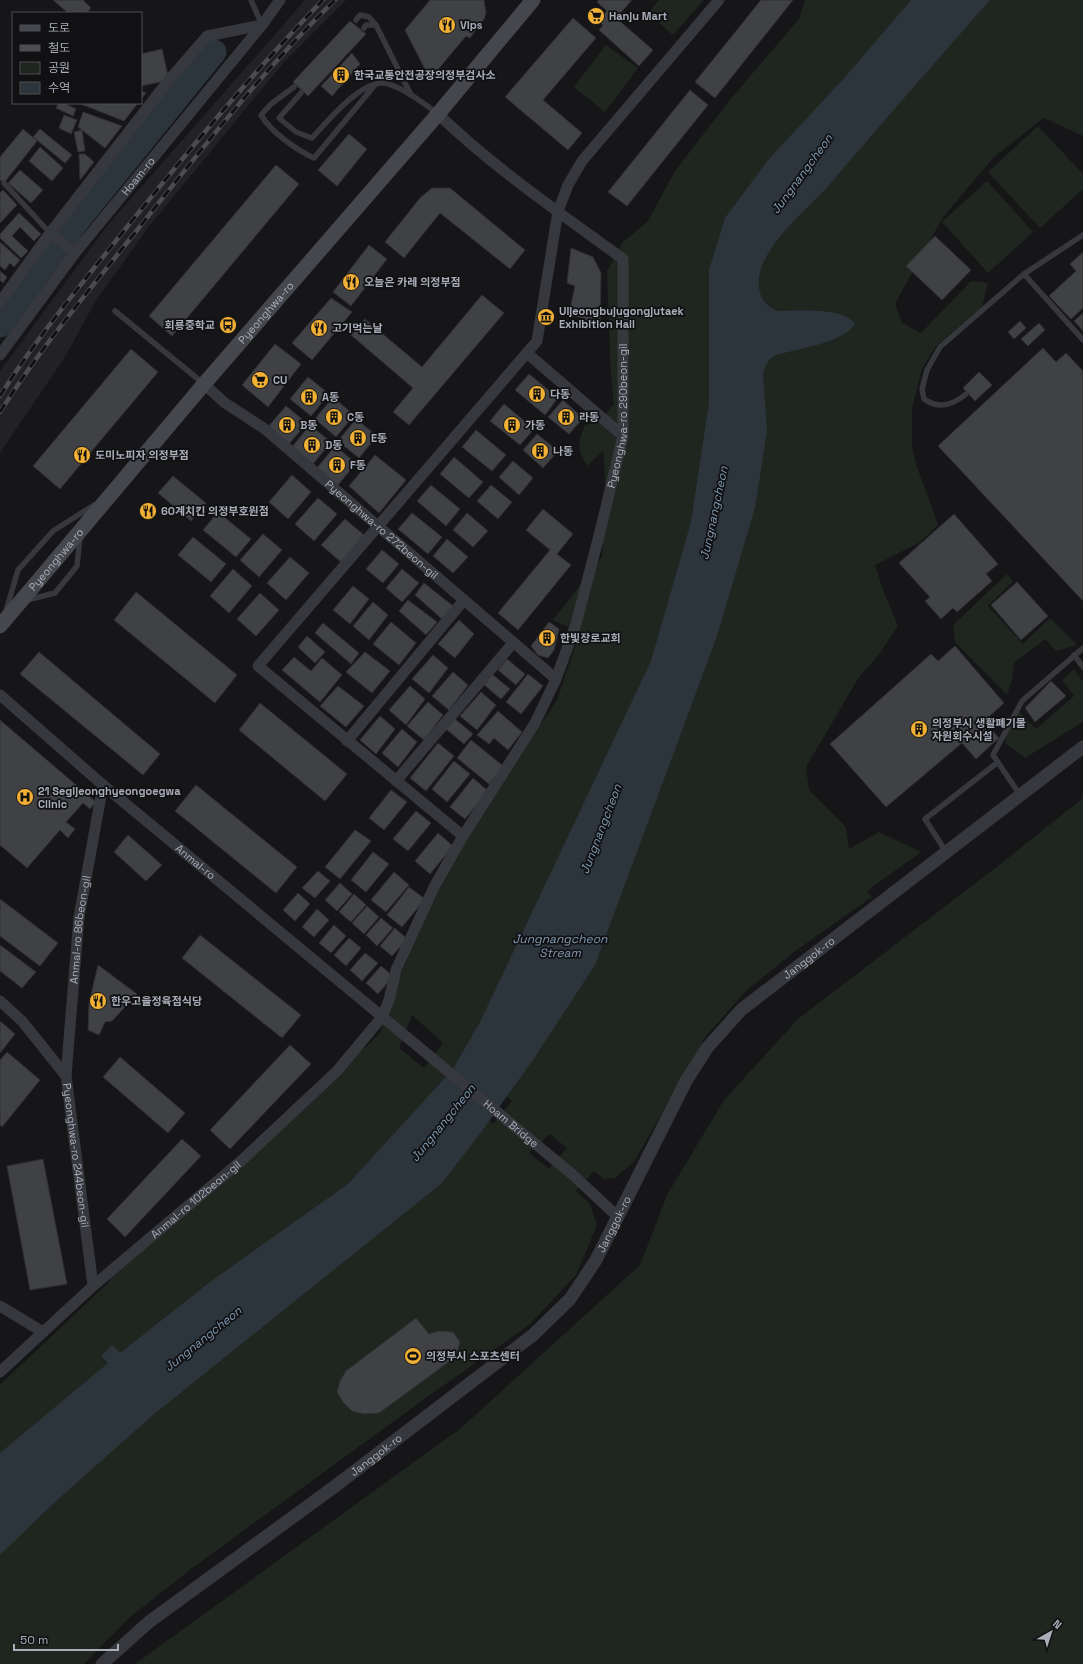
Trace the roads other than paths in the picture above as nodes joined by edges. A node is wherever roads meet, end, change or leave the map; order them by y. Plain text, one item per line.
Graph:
1 (251, 0) edge
2 (280, 0) edge
3 (533, 0) edge
4 (719, 0) edge
5 (356, 20) dead end
6 (262, 25) junction
7 (376, 25) junction
8 (364, 28) dead end
9 (377, 83) junction
10 (294, 86) dead end
11 (301, 93) dead end
12 (412, 95) junction
13 (438, 114) junction
14 (4, 183) dead end
15 (558, 211) junction
16 (50, 233) junction
17 (1083, 235) edge
18 (75, 253) junction
19 (1024, 274) junction
20 (0, 302) edge
21 (116, 311) dead end
22 (1083, 340) edge
23 (527, 353) junction
24 (0, 355) edge
25 (204, 384) junction
26 (966, 394) dead end
27 (623, 436) junction
28 (110, 496) junction
29 (378, 526) junction
30 (80, 531) junction
31 (464, 600) junction
32 (21, 601) junction
33 (1, 625) edge
34 (513, 643) junction
35 (1083, 648) edge
36 (1074, 655) junction
37 (1083, 667) edge
38 (556, 679) junction
39 (0, 695) edge
40 (346, 741) junction
41 (1083, 747) edge
42 (998, 762) junction
43 (396, 781) junction
44 (103, 785) junction
45 (1020, 796) junction
46 (463, 836) junction
47 (946, 852) junction
48 (0, 1001) edge
49 (382, 1017) junction
50 (393, 1026) joint
51 (66, 1076) junction
52 (617, 1216) junction
53 (93, 1286) junction
54 (0, 1306) edge
55 (43, 1332) junction
56 (0, 1372) edge
57 (102, 1664) edge

1 - 6 lane
2 - 6 street, Hoam-ro
3 - 13 main road, Pyeonghwa-ro
4 - 15 street
5 - 7 lane
6 - 16 street
6 - 18 street, Hoam-ro
7 - 8 lane
7 - 12 lane
9 - 10 lane
9 - 11 lane
9 - 12 lane
12 - 13 lane
13 - 15 street, Pyeonghwa-ro 290beon-gil
13 - 25 main road, Pyeonghwa-ro
14 - 16 lane
15 - 23 street
15 - 27 street, Pyeonghwa-ro 290beon-gil
16 - 18 street
16 - 20 street
17 - 19 lane
18 - 24 street, Hoam-ro
19 - 22 lane
19 - 26 lane
21 - 25 lane
23 - 27 street
23 - 29 street
25 - 28 main road, Pyeonghwa-ro
25 - 29 street, Pyeonghwa-ro 272beon-gil
27 - 38 street, Pyeonghwa-ro 290beon-gil
28 - 30 main road, Pyeonghwa-ro
28 - 33 lane
29 - 31 street, Pyeonghwa-ro 272beon-gil
29 - 40 street
30 - 32 main road, Pyeonghwa-ro
30 - 32 lane
31 - 34 street, Pyeonghwa-ro 272beon-gil
31 - 40 street
32 - 33 main road, Pyeonghwa-ro
34 - 38 street, Pyeonghwa-ro 272beon-gil
34 - 43 street
35 - 36 lane
36 - 37 lane
36 - 42 lane
38 - 46 street, Pyeonghwa-ro 290beon-gil
39 - 44 street, Anmal-ro
40 - 43 street
41 - 45 street, Janggok-ro
42 - 45 lane
42 - 47 lane
43 - 46 street
44 - 49 street, Anmal-ro
44 - 51 street, Anmal-ro 86beon-gil
45 - 47 street, Janggok-ro
46 - 49 street, Anmal-ro 102beon-gil
47 - 52 street, Janggok-ro
48 - 51 street, Pyeonghwa-ro 244beon-gil
49 - 50 street, Anmal-ro
49 - 53 street, Anmal-ro 102beon-gil
50 - 52 street, Hoam Bridge
51 - 53 street, Pyeonghwa-ro 244beon-gil
52 - 57 street, Janggok-ro
53 - 55 street, Anmal-ro 102beon-gil
54 - 55 street
55 - 56 street, Anmal-ro 102beon-gil

